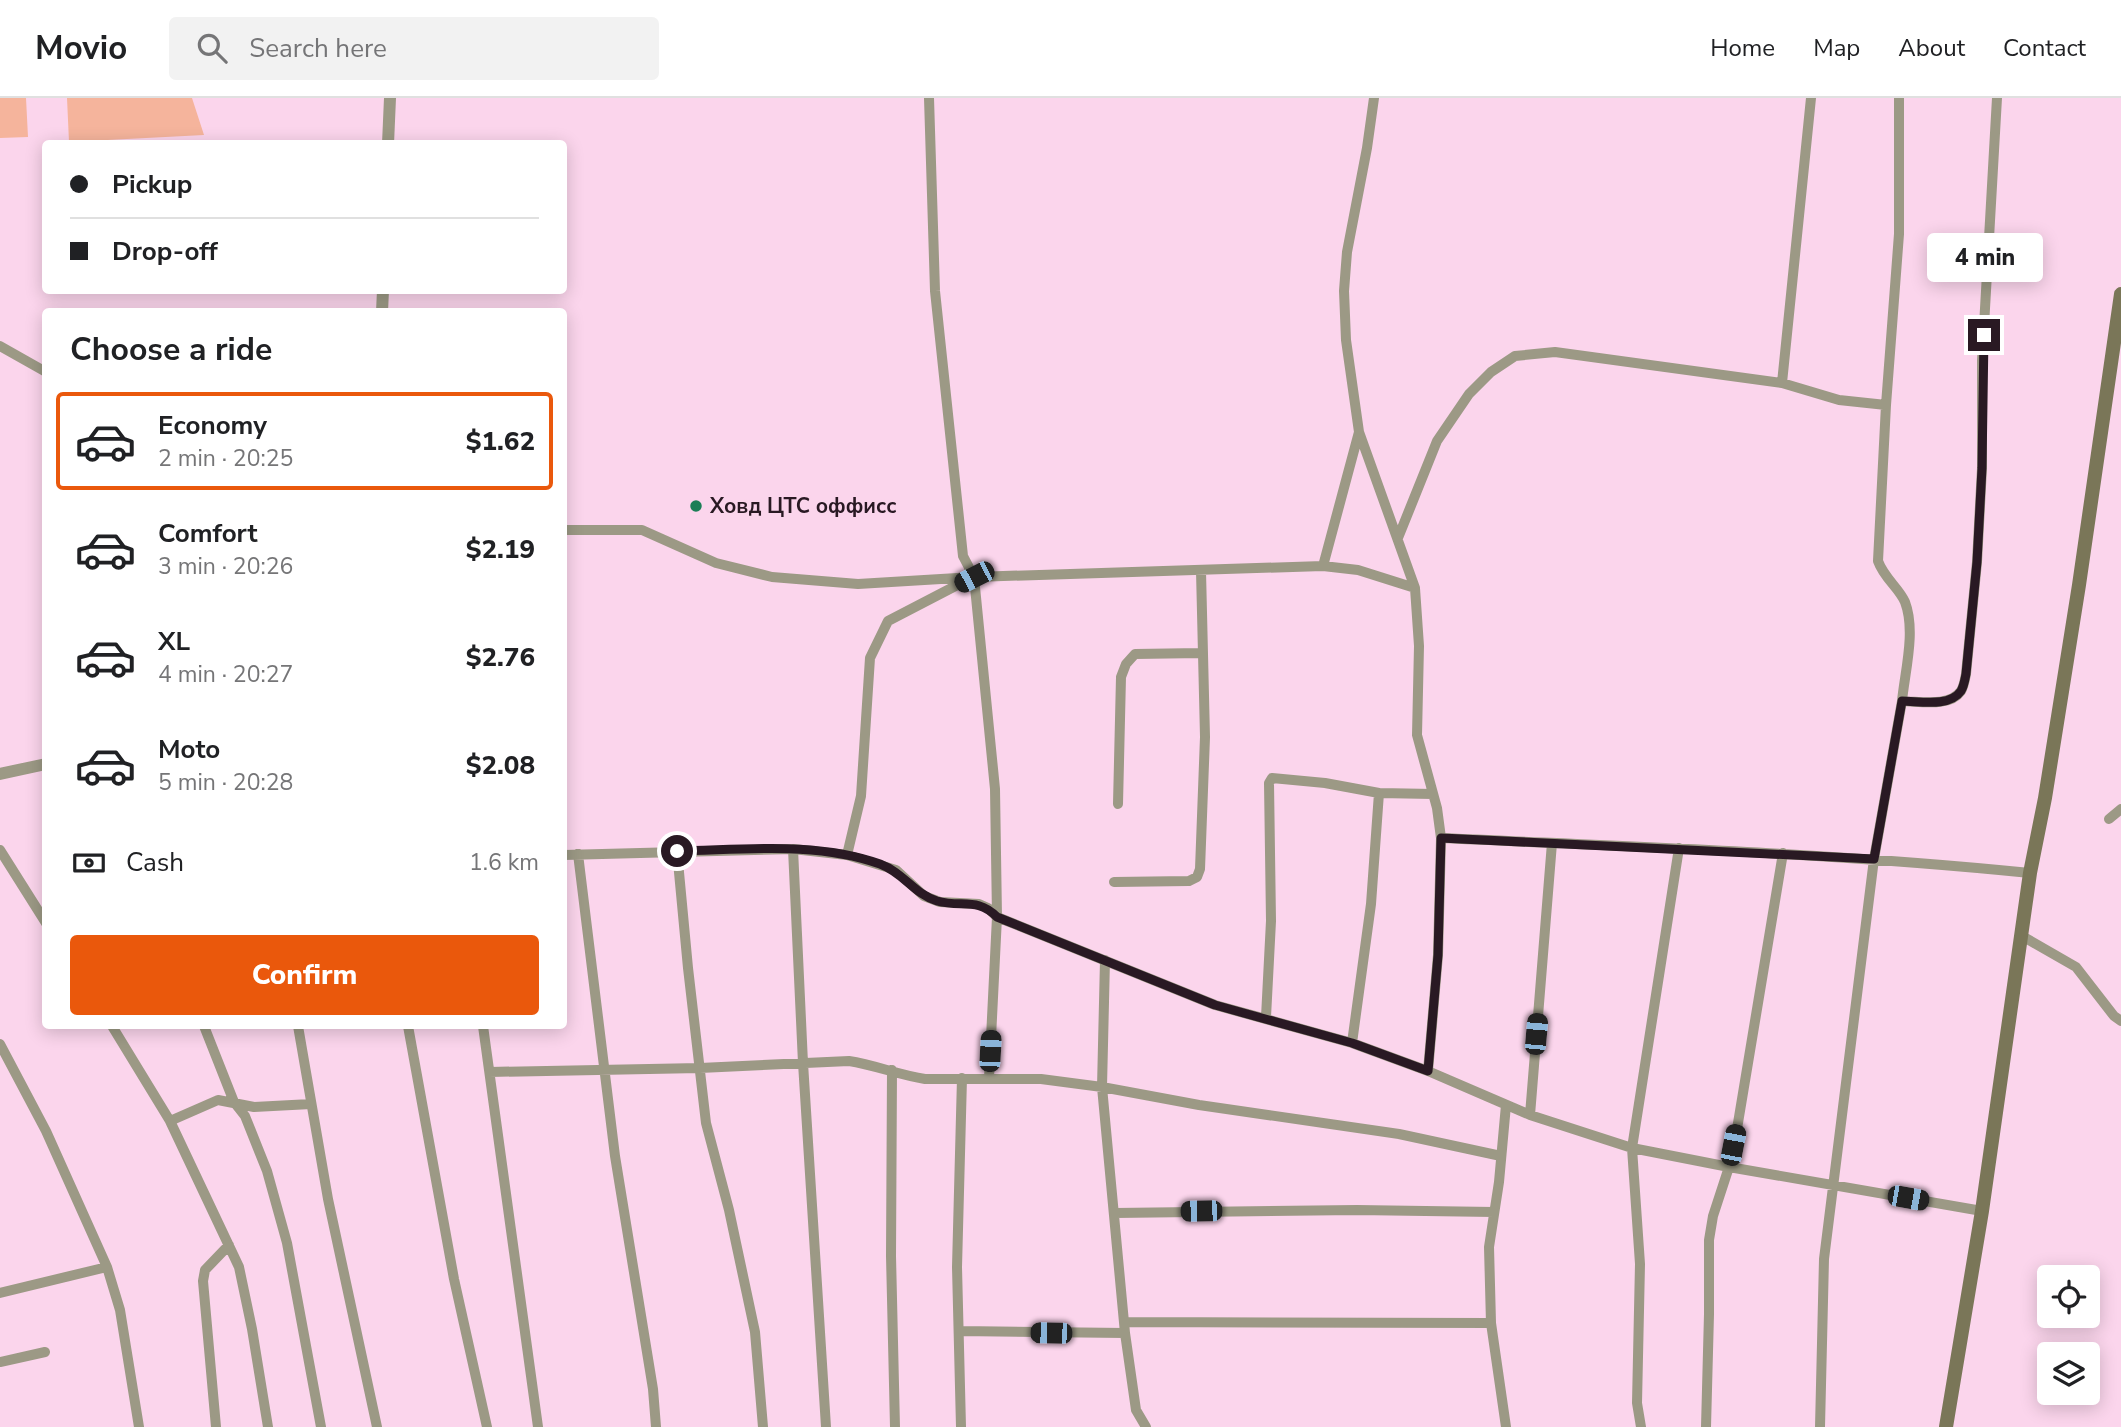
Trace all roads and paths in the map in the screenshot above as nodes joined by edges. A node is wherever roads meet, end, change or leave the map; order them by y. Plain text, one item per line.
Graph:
1 (390, 98) edge
2 (929, 98) edge
3 (1374, 98) edge
4 (1811, 98) edge
5 (1899, 98) edge
6 (1997, 98) edge
7 (388, 140) edge
8 (2121, 294) edge
9 (0, 346) edge
10 (42, 370) edge
11 (1782, 383) junction
12 (1886, 405) junction
13 (1359, 432) junction
14 (567, 530) edge
15 (1398, 538) junction
16 (1323, 566) junction
17 (1200, 570) junction
18 (974, 577) junction
19 (1415, 588) junction
20 (1202, 653) junction
21 (1902, 701) junction
22 (42, 765) edge
23 (0, 774) edge
24 (1379, 793) junction
25 (1433, 794) junction
26 (1118, 804) dead end
27 (2121, 809) edge
28 (2109, 819) dead end
29 (1441, 838) junction
30 (1552, 843) junction
31 (1679, 848) junction
32 (793, 849) junction
33 (0, 850) edge
34 (677, 851) junction
35 (1783, 853) junction
36 (578, 854) junction
37 (567, 855) edge
38 (847, 855) junction
39 (1874, 859) junction
40 (2030, 873) junction
41 (1114, 882) dead end
42 (42, 917) edge
43 (997, 917) junction
44 (2022, 936) junction
45 (1105, 960) junction
46 (1266, 1017) junction
47 (2121, 1021) edge
48 (114, 1029) edge
49 (205, 1029) edge
50 (299, 1029) edge
51 (409, 1029) edge
52 (483, 1029) edge
53 (1352, 1043) junction
54 (0, 1044) edge
55 (3, 1061) edge
56 (803, 1063) junction
57 (700, 1068) junction
58 (603, 1070) junction
59 (892, 1070) junction
60 (1428, 1071) junction
61 (490, 1072) junction
62 (989, 1078) junction
63 (962, 1079) junction
64 (1102, 1087) junction
65 (234, 1102) junction
66 (311, 1104) junction
67 (1506, 1105) junction
68 (1530, 1115) junction
69 (170, 1121) junction
70 (1632, 1148) junction
71 (1502, 1156) junction
72 (1729, 1167) junction
73 (1834, 1186) junction
74 (1982, 1211) junction
75 (1494, 1212) junction
76 (1115, 1213) junction
77 (229, 1245) junction
78 (107, 1267) junction
79 (0, 1293) edge
80 (1491, 1323) junction
81 (1125, 1327) junction
82 (959, 1331) junction
83 (45, 1352) dead end
84 (0, 1362) edge
85 (139, 1427) edge
86 (216, 1427) edge
87 (268, 1427) edge
88 (321, 1427) edge
89 (377, 1427) edge
90 (487, 1427) edge
91 (538, 1427) edge
92 (656, 1427) edge
93 (763, 1427) edge
94 (826, 1427) edge
95 (895, 1427) edge
96 (961, 1427) edge
97 (1146, 1427) edge
98 (1506, 1427) edge
99 (1641, 1427) edge
100 (1706, 1427) edge
101 (1820, 1427) edge
102 (1946, 1427) edge

1 - 7 street
2 - 18 street
3 - 13 street
4 - 11 street
5 - 12 street
6 - 21 street
8 - 40 main road
9 - 10 street
11 - 12 street
11 - 15 street
12 - 21 street
13 - 15 street
13 - 16 street
14 - 18 street
15 - 19 street
16 - 17 street
16 - 19 street
17 - 18 street
17 - 20 street
18 - 38 street
18 - 43 street
19 - 25 street
20 - 26 street
20 - 41 street
21 - 39 street
22 - 23 street
24 - 25 street
24 - 46 street
24 - 53 street
25 - 29 street
27 - 28 street
29 - 30 street
29 - 60 street
30 - 31 street
30 - 68 street
31 - 35 street
31 - 70 street
32 - 34 street
32 - 38 street
32 - 56 street
33 - 42 street
34 - 36 street
34 - 57 street
35 - 39 street
35 - 72 street
36 - 37 street
36 - 58 street
38 - 43 street
39 - 40 street
39 - 73 street
40 - 44 main road
43 - 45 street
43 - 62 street
44 - 47 street
44 - 74 main road
45 - 46 street
45 - 64 street
46 - 53 street
48 - 69 street
49 - 65 street
50 - 66 street
51 - 90 street
52 - 61 street
53 - 60 street
54 - 55 street
55 - 78 street
56 - 57 street
56 - 59 street
56 - 94 street
57 - 58 street
57 - 93 street
58 - 61 street
58 - 92 street
59 - 63 street
59 - 95 street
60 - 67 street
61 - 91 street
62 - 63 street
62 - 64 street
63 - 82 street
64 - 71 street
64 - 76 street
65 - 66 street
65 - 69 street
65 - 88 street
66 - 89 street
67 - 68 street
67 - 71 street
68 - 70 street
69 - 77 street
70 - 72 street
70 - 99 street
71 - 75 street
72 - 73 street
72 - 100 street
73 - 74 street
73 - 101 street
74 - 102 main road
75 - 76 street
75 - 80 street
76 - 81 street
77 - 86 street
77 - 87 street
78 - 79 street
78 - 85 street
80 - 81 street
80 - 98 street
81 - 82 street
81 - 97 street
82 - 96 street
83 - 84 street

